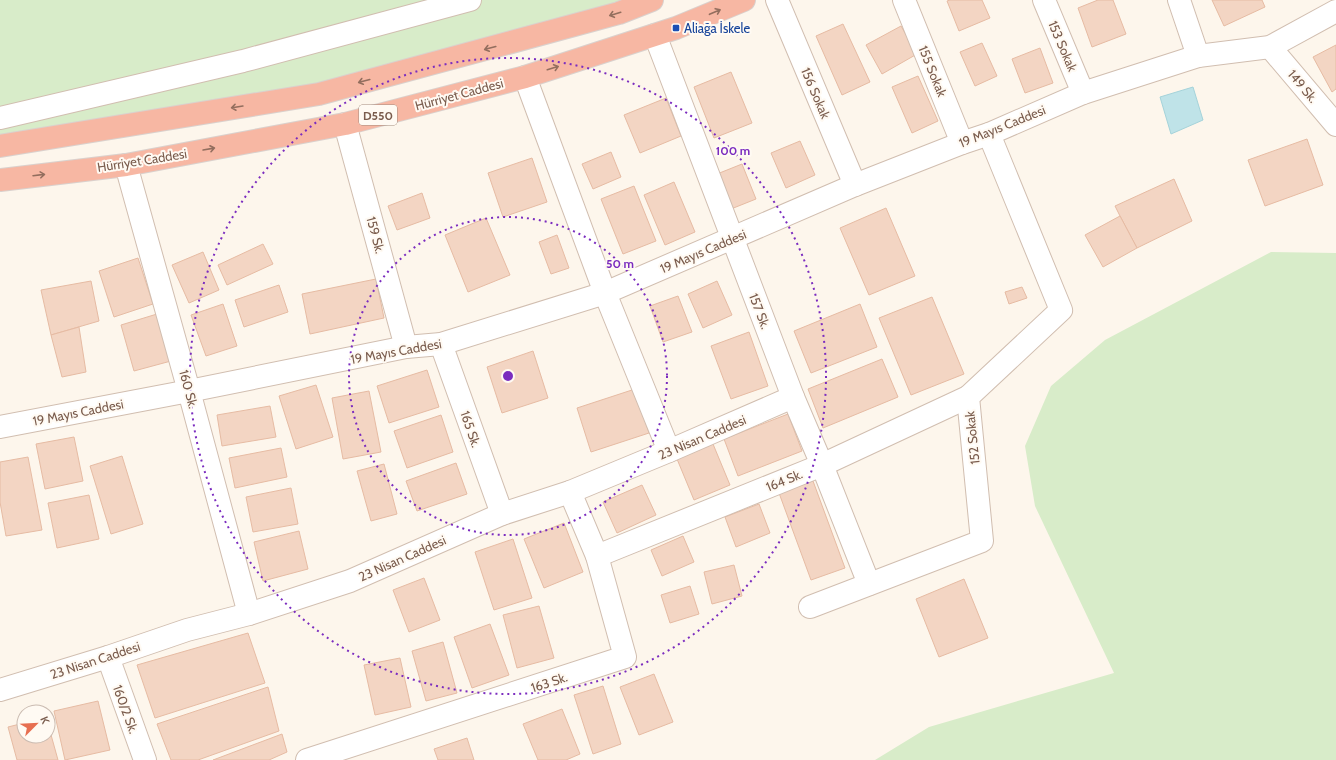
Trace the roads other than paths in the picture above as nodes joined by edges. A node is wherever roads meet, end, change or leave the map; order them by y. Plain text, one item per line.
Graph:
1 (470, 0) edge
2 (652, 0) edge
3 (744, 0) edge
4 (777, 0) edge
5 (904, 0) edge
6 (1044, 0) edge
7 (1179, 0) edge
8 (1336, 11) edge
9 (655, 36) junction
10 (1270, 47) junction
11 (1198, 56) junction
12 (525, 77) junction
13 (1083, 93) junction
14 (0, 118) edge
15 (345, 124) junction
16 (1336, 125) edge
17 (989, 134) junction
18 (962, 143) junction
19 (0, 146) edge
20 (126, 164) junction
21 (0, 180) edge
22 (855, 185) junction
23 (732, 238) junction
24 (605, 293) junction
25 (441, 344) junction
26 (406, 347) junction
27 (190, 391) junction
28 (793, 397) junction
29 (968, 397) junction
30 (0, 427) edge
31 (669, 451) junction
32 (822, 465) junction
33 (570, 492) junction
34 (502, 514) junction
35 (597, 556) junction
36 (869, 584) junction
37 (810, 607) dead end
38 (249, 614) junction
39 (108, 657) junction
40 (0, 690) edge
41 (145, 760) edge
42 (307, 760) edge

1 - 14 street
2 -> 19 highway
9 -> 3 highway, Hürriyet Caddesi / D550
4 - 22 street, 156 Sokak
5 - 18 street, 155 Sokak
6 - 13 street, 153 Sokak
7 - 11 street
8 - 10 street, 19 Mayıs Caddesi
12 -> 9 highway, Hürriyet Caddesi / D550
9 - 23 street, 157 Sk.
10 - 11 street, 19 Mayıs Caddesi
10 - 16 street, 149 Sk.
11 - 13 street, 19 Mayıs Caddesi
12 - 15 highway, Hürriyet Caddesi / D550
12 - 24 street
13 - 17 street, 19 Mayıs Caddesi
20 -> 15 highway, Hürriyet Caddesi / D550
15 - 26 street, 159 Sk.
17 - 18 street, 19 Mayıs Caddesi
17 - 29 street, 152 Sokak
18 - 22 street, 19 Mayıs Caddesi
21 -> 20 highway, Hürriyet Caddesi / D550
20 - 27 street, 160 Sk.
22 - 23 street, 19 Mayıs Caddesi
23 - 24 street, 19 Mayıs Caddesi
23 - 28 street, 157 Sk.
24 - 25 street, 19 Mayıs Caddesi
24 - 31 street
25 - 26 street, 19 Mayıs Caddesi
25 - 34 street, 165 Sk.
26 - 27 street, 19 Mayıs Caddesi
27 - 30 street, 19 Mayıs Caddesi
27 - 38 street, 160 Sk.
28 - 31 street, 23 Nisan Caddesi
28 - 32 street, 157 Sk.
29 - 32 street, 164 Sk.
29 - 36 street, 152 Sokak
31 - 33 street, 23 Nisan Caddesi
32 - 35 street, 164 Sk.
32 - 36 street, 157 Sk.
33 - 34 street, 23 Nisan Caddesi
33 - 35 street, 163 Sk.
34 - 38 street, 23 Nisan Caddesi
35 - 42 street, 163 Sk.
36 - 37 street, 152 Sokak
38 - 39 street, 23 Nisan Caddesi
39 - 40 street, 23 Nisan Caddesi
39 - 41 street, 160/2 Sk.

